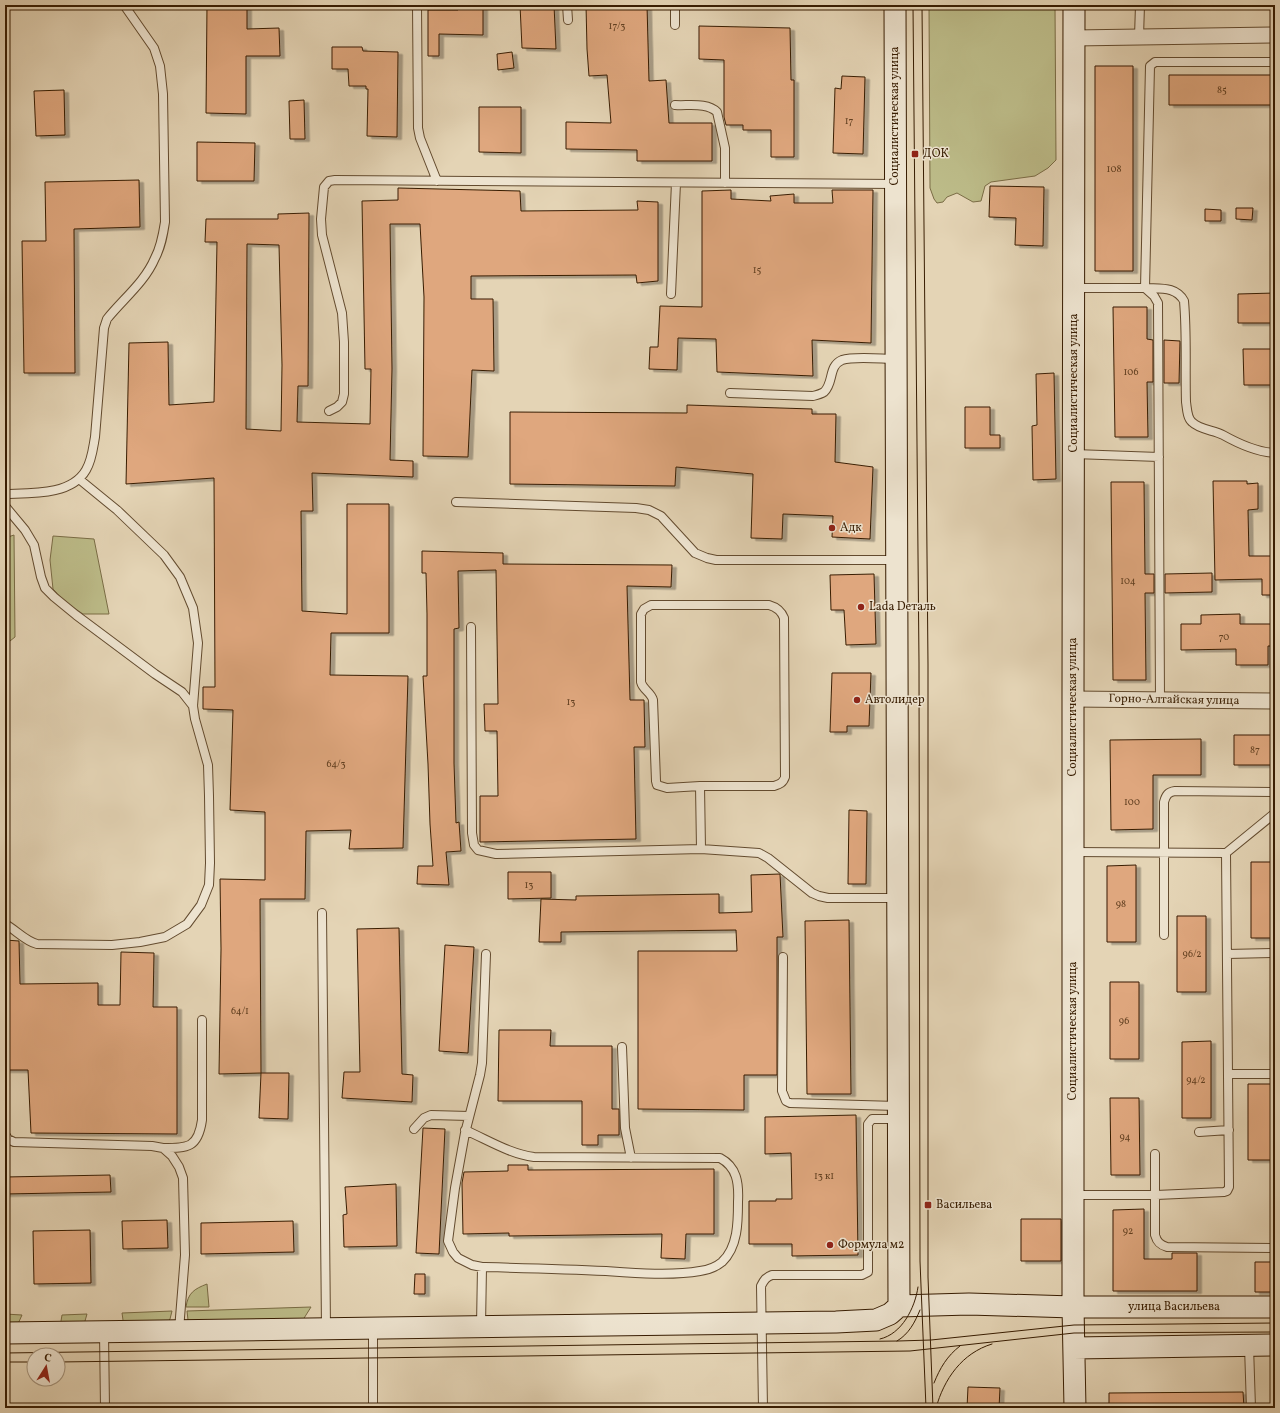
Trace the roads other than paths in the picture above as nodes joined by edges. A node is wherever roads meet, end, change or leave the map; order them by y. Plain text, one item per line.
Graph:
1 (124, 5) edge
2 (417, 5) edge
3 (568, 5) edge
4 (675, 5) edge
5 (895, 5) edge
6 (1074, 5) edge
7 (1140, 5) edge
8 (568, 20) dead end
9 (675, 25) dead end
10 (1275, 35) edge
11 (1139, 37) junction
12 (1074, 38) junction
13 (1275, 62) edge
14 (675, 106) dead end
15 (437, 181) junction
16 (676, 183) junction
17 (725, 183) junction
18 (896, 184) junction
19 (1074, 288) junction
20 (1144, 288) junction
21 (671, 294) dead end
22 (896, 359) junction
23 (730, 393) dead end
24 (329, 411) dead end
25 (1275, 453) edge
26 (1073, 454) junction
27 (1159, 457) junction
28 (79, 479) junction
29 (5, 494) edge
30 (456, 502) dead end
31 (5, 506) edge
32 (896, 560) junction
33 (471, 627) dead end
34 (1073, 699) junction
35 (1160, 700) junction
36 (1275, 702) edge
37 (194, 706) junction
38 (700, 786) junction
39 (1275, 792) edge
40 (1275, 813) edge
41 (701, 849) junction
42 (1074, 852) junction
43 (1164, 853) junction
44 (1226, 853) junction
45 (898, 898) junction
46 (322, 913) dead end
47 (5, 924) edge
48 (1164, 935) dead end
49 (1275, 953) edge
50 (486, 954) dead end
51 (1227, 954) junction
52 (783, 957) dead end
53 (202, 1020) dead end
54 (622, 1046) dead end
55 (1228, 1074) junction
56 (1275, 1074) edge
57 (898, 1112) junction
58 (469, 1116) junction
59 (414, 1129) dead end
60 (466, 1130) junction
61 (1229, 1130) junction
62 (1199, 1132) dead end
63 (5, 1134) edge
64 (163, 1148) junction
65 (1155, 1154) dead end
66 (631, 1158) junction
67 (1073, 1194) junction
68 (1156, 1195) junction
69 (1275, 1248) edge
70 (482, 1266) junction
71 (899, 1306) junction
72 (1073, 1307) junction
73 (1275, 1307) edge
74 (762, 1323) junction
75 (481, 1327) junction
76 (373, 1328) junction
77 (326, 1329) junction
78 (179, 1331) junction
79 (104, 1332) junction
80 (5, 1333) edge
81 (1250, 1345) junction
82 (1275, 1345) edge
83 (1074, 1348) junction
84 (106, 1408) edge
85 (373, 1408) edge
86 (763, 1408) edge
87 (1075, 1408) edge
88 (1251, 1408) edge

1 - 28 lane
2 - 15 lane
3 - 8 lane
4 - 9 lane
5 - 18 street, Социалистическая улица
6 - 12 street, Социалистическая улица
7 - 11 lane
10 - 11 street
11 - 12 street
12 - 19 street, Социалистическая улица
13 - 20 lane
14 - 17 lane
15 - 16 lane
15 - 24 lane
16 - 17 lane
16 - 21 lane
17 - 18 lane
18 - 22 street, Социалистическая улица
19 - 20 lane
19 - 26 street, Социалистическая улица
20 - 25 lane
20 - 27 lane
22 - 23 lane
22 - 32 street, Социалистическая улица
26 - 27 lane
26 - 34 street, Социалистическая улица
27 - 35 lane
28 - 29 lane
28 - 37 lane
30 - 32 lane
31 - 37 lane
32 - 45 street, Социалистическая улица
33 - 41 lane
34 - 35 street, Горно-Алтайская улица
34 - 42 street, Социалистическая улица
35 - 36 street, Горно-Алтайская улица
37 - 47 lane
38 - 38 lane
38 - 41 lane
39 - 43 lane
40 - 44 lane
41 - 45 lane
42 - 43 lane
42 - 67 street, Социалистическая улица
43 - 44 lane
43 - 48 lane
44 - 51 lane
45 - 57 street, Социалистическая улица
46 - 77 lane
49 - 51 lane
50 - 58 lane
51 - 55 lane
52 - 57 lane
53 - 64 lane
54 - 66 lane
55 - 56 lane
55 - 61 lane
57 - 71 street, Социалистическая улица
57 - 74 lane
58 - 59 lane
58 - 60 lane
60 - 66 lane
60 - 70 lane
61 - 62 lane
61 - 68 lane
63 - 64 lane
64 - 78 lane
65 - 68 lane
66 - 70 lane
67 - 68 lane
67 - 72 street, Социалистическая улица
68 - 69 lane
70 - 75 lane
71 - 72 street, улица Васильева
71 - 74 street
72 - 73 street, улица Васильева
72 - 83 street, Социалистическая улица
74 - 75 street
74 - 86 lane
75 - 76 street
76 - 77 street
76 - 85 lane
77 - 78 street
78 - 79 street
79 - 80 street
79 - 84 lane
81 - 82 street
81 - 83 street
81 - 88 lane
83 - 87 street, Социалистическая улица

